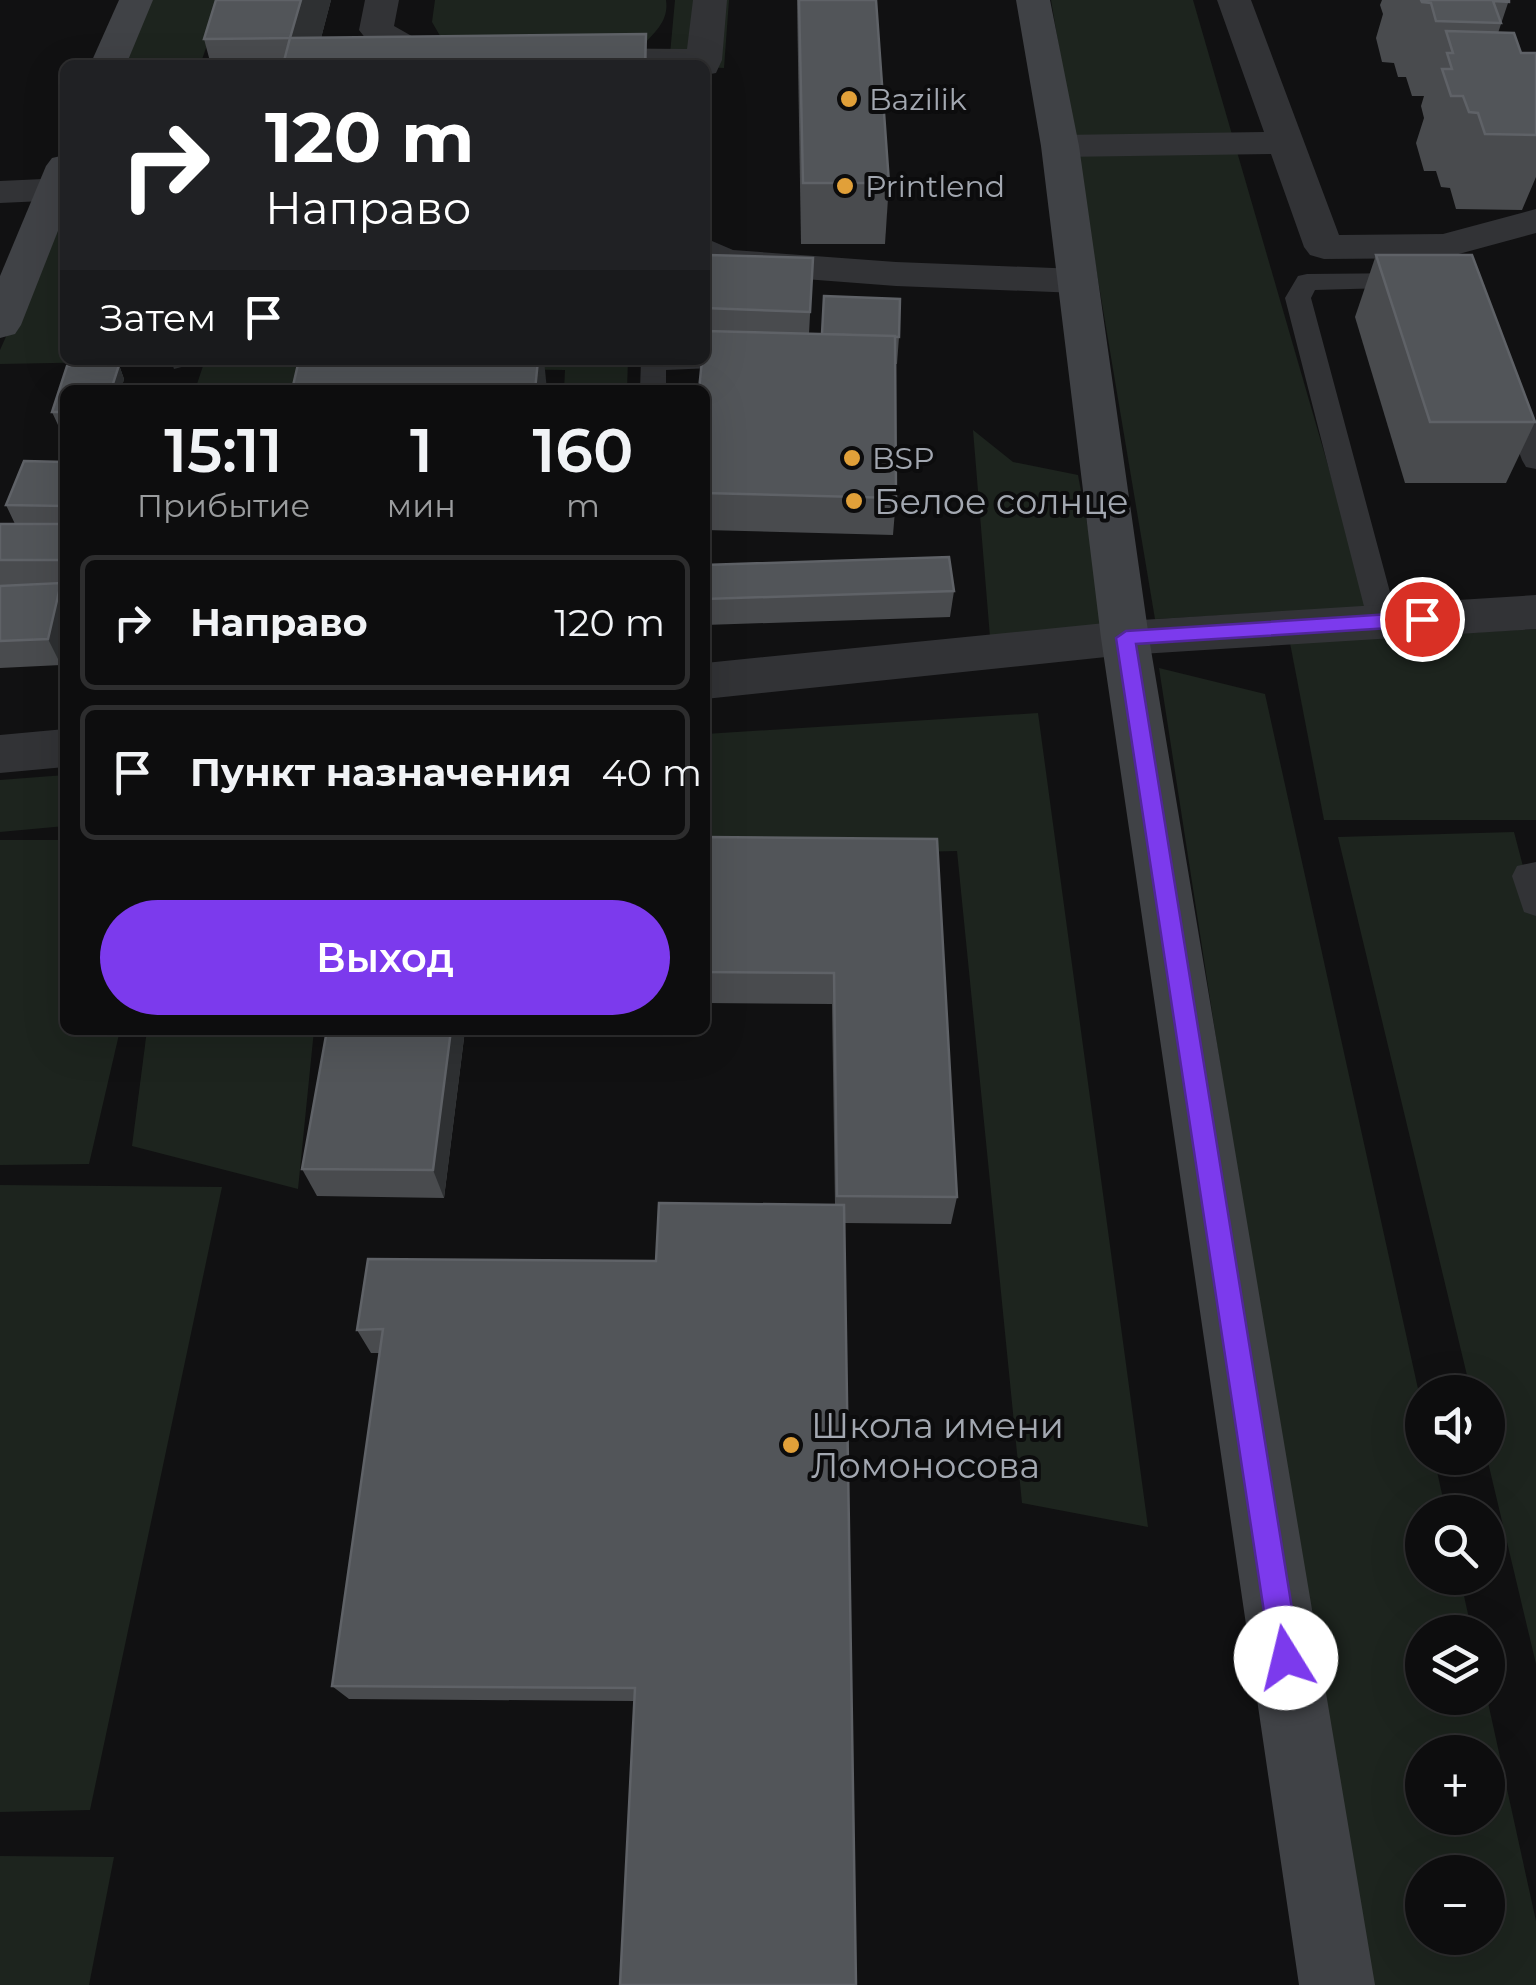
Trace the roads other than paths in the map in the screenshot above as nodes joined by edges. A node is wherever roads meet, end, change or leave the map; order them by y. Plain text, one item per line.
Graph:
1 (136, 0) edge
2 (382, 0) edge
3 (710, 0) edge
4 (1033, 0) edge
5 (1234, 0) edge
6 (494, 58) edge
7 (532, 58) edge
8 (110, 60) edge
9 (618, 60) edge
10 (704, 60) edge
11 (1284, 143) junction
12 (1060, 146) junction
13 (60, 182) edge
14 (60, 187) edge
15 (0, 192) edge
16 (1536, 221) edge
17 (710, 253) edge
18 (1078, 281) junction
19 (1438, 281) edge
20 (0, 325) edge
21 (755, 360) edge
22 (710, 361) edge
23 (1501, 366) edge
24 (1536, 460) edge
25 (1536, 612) edge
26 (1383, 622) junction
27 (1126, 638) junction
28 (710, 680) edge
29 (60, 748) edge
30 (0, 754) edge
31 (1536, 876) edge
32 (1536, 902) edge
33 (1337, 1985) edge

1 - 8 main road
2 - 6 street
3 - 10 street
4 - 12 main road
5 - 11 street
7 - 9 street
11 - 12 street
11 - 16 street
12 - 18 main road
13 - 15 street
14 - 20 main road
17 - 18 street
18 - 27 main road
19 - 26 lane
21 - 22 lane
23 - 24 lane
25 - 26 street
26 - 27 street
27 - 28 street
27 - 33 main road
29 - 30 street
31 - 32 lane

